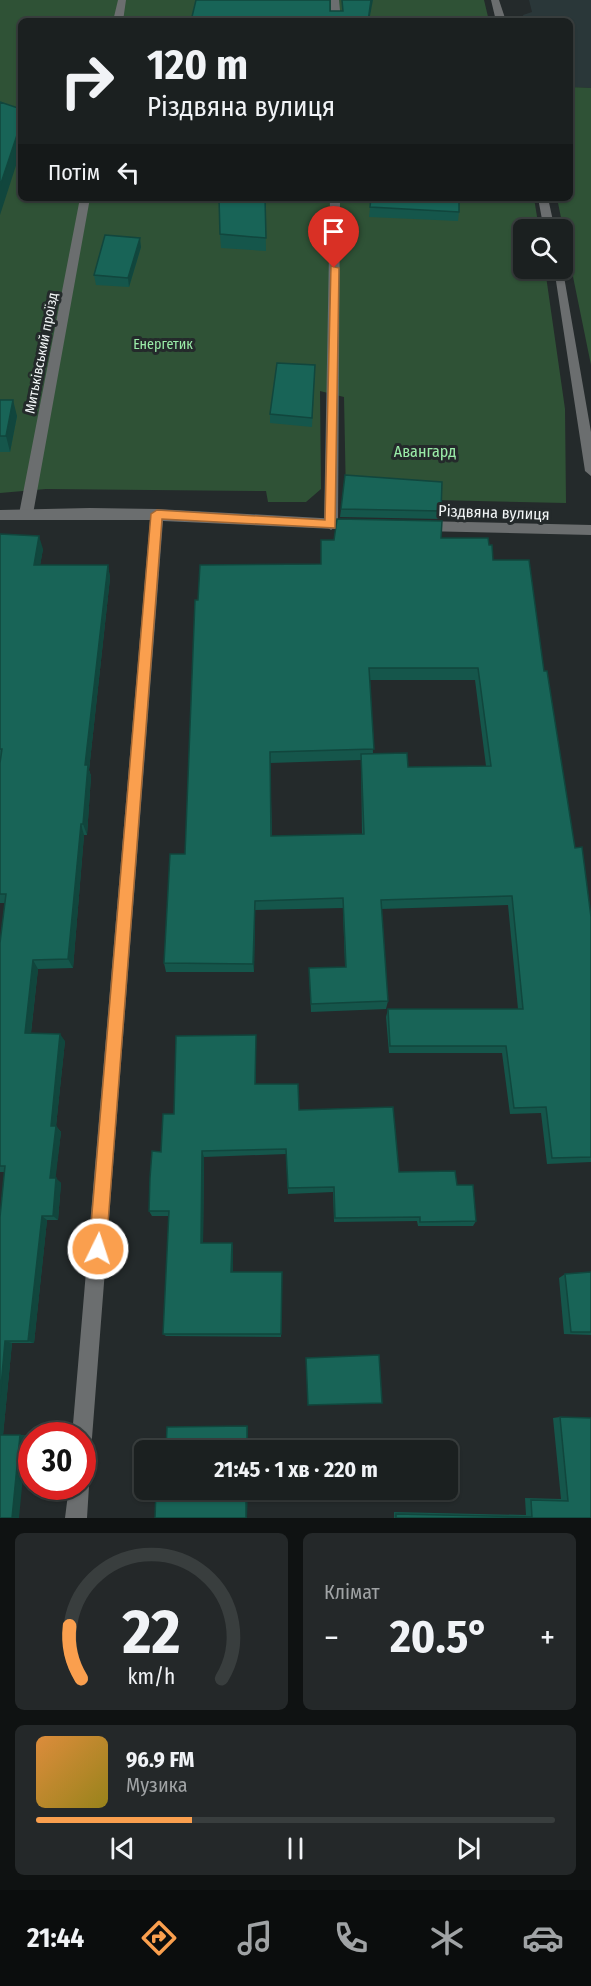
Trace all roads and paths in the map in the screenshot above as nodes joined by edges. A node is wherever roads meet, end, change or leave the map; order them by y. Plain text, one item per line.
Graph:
1 (122, 0) edge
2 (335, 0) edge
3 (495, 0) edge
4 (119, 18) edge
5 (336, 18) edge
6 (500, 18) edge
7 (84, 201) edge
8 (335, 201) edge
9 (544, 201) edge
10 (548, 219) edge
11 (561, 279) edge
12 (591, 471) edge
13 (26, 514) junction
14 (157, 514) junction
15 (0, 515) edge
16 (331, 525) junction
17 (375, 526) edge
18 (408, 526) edge
19 (591, 530) edge
20 (83, 1422) edge
21 (78, 1500) edge
22 (76, 1518) edge

1 - 4 street
2 - 5 street
3 - 6 street
7 - 13 street, Митьківський проїзд
8 - 16 street
9 - 10 street
11 - 12 street
13 - 14 street
13 - 15 street
14 - 16 street
14 - 20 street
16 - 17 street
18 - 19 street, Різдвяна вулиця
21 - 22 street

